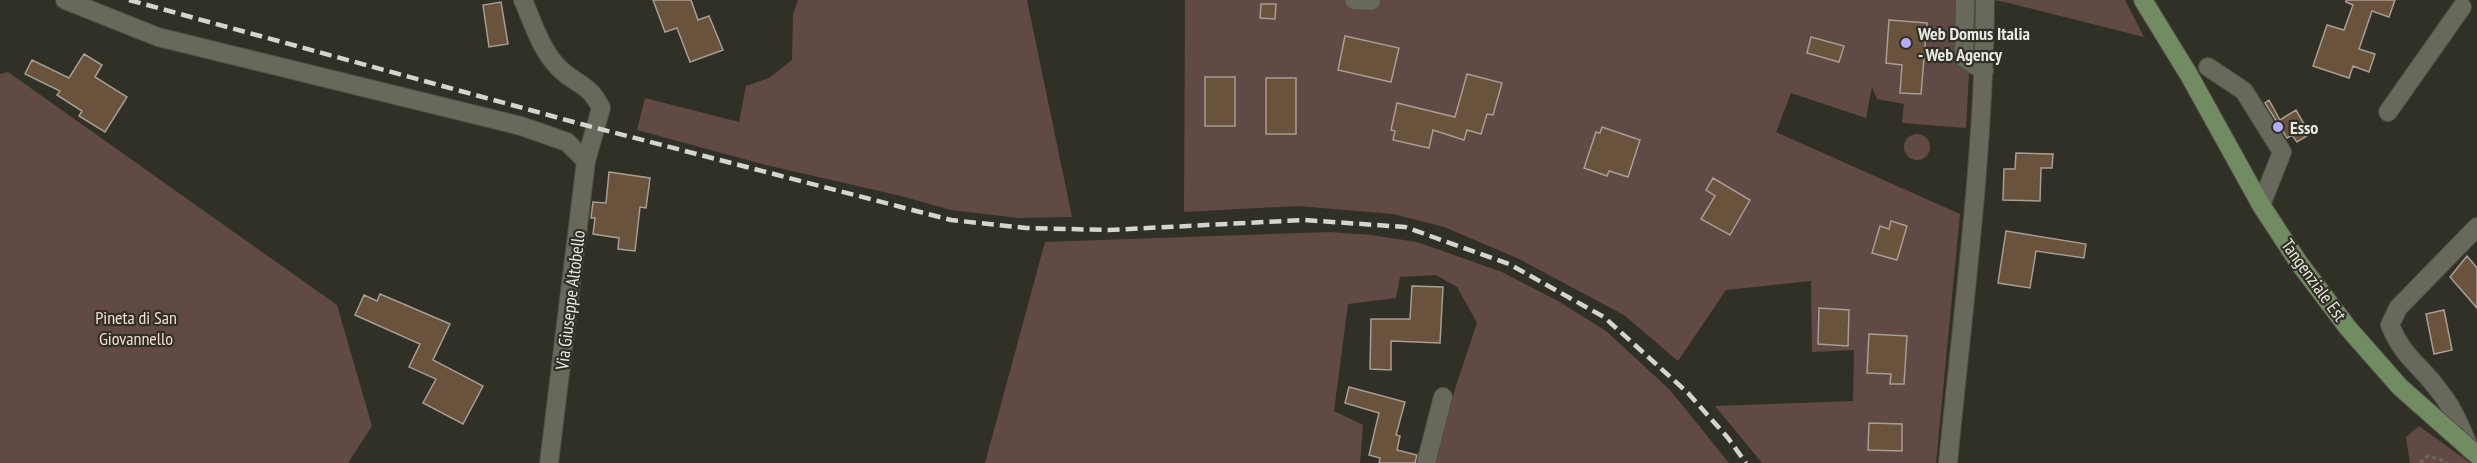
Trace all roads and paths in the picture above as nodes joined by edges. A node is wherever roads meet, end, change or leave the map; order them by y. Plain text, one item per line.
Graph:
1 (65, 0) edge
2 (523, 0) edge
3 (1965, 0) edge
4 (1985, 0) edge
5 (2143, 0) edge
6 (2462, 7) dead end
7 (2208, 67) dead end
8 (1984, 71) junction
9 (2388, 112) dead end
10 (586, 161) junction
11 (2261, 205) junction
12 (2477, 227) edge
13 (1443, 397) dead end
14 (2477, 455) edge
15 (1953, 462) edge
16 (549, 463) edge
17 (1426, 463) edge
18 (2420, 463) edge
19 (2447, 463) edge
20 (2475, 463) edge

1 - 10 street
2 - 10 street, Via Giuseppe Altobello
3 - 8 street
4 - 8 street
5 - 11 main road, Tangenziale Est
6 - 9 street
7 - 11 street
8 - 15 street
10 - 16 street, Via Giuseppe Altobello
11 - 14 main road, Tangenziale Est, bridge
12 - 20 street
13 - 17 street
18 - 19 path

